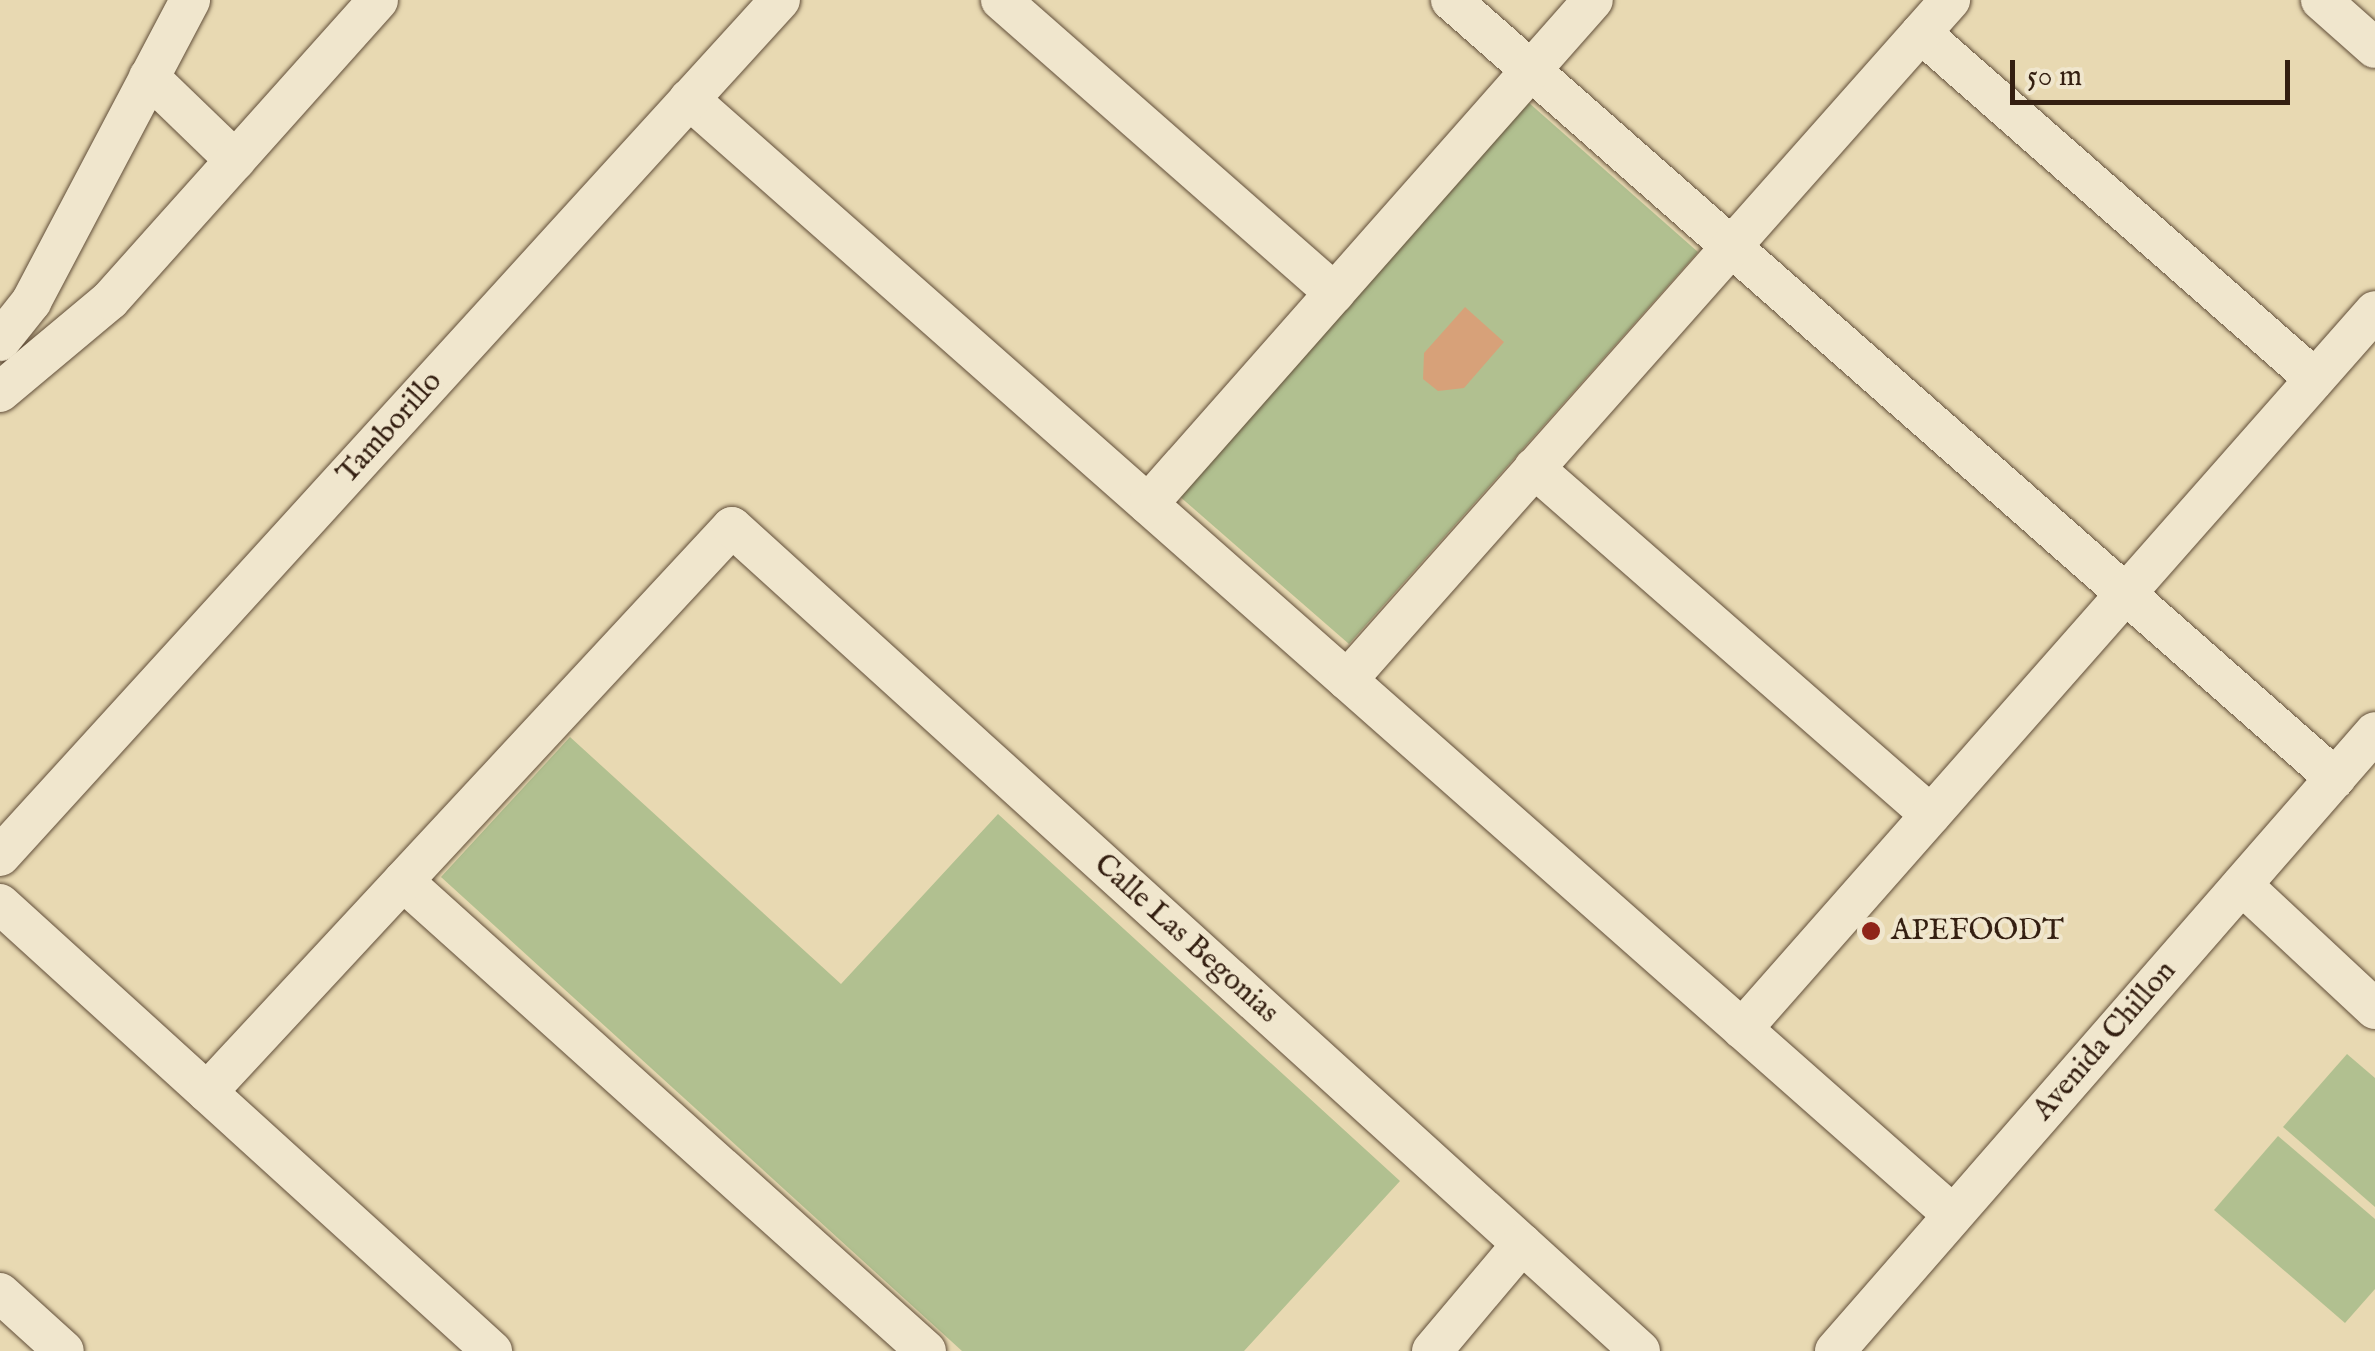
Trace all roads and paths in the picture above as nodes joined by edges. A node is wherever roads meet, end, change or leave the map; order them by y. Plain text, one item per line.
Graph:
1 (190, 0) edge
2 (378, 0) edge
3 (780, 0) edge
4 (1001, 0) edge
5 (1452, 0) edge
6 (1593, 0) edge
7 (1950, 0) edge
8 (2321, 0) edge
9 (1920, 33) junction
10 (2375, 48) edge
11 (1531, 70) junction
12 (149, 77) junction
13 (690, 99) junction
14 (236, 160) junction
15 (1732, 246) junction
16 (1335, 293) junction
17 (2375, 311) edge
18 (0, 341) edge
19 (2315, 379) junction
20 (0, 392) edge
21 (1534, 468) junction
22 (1148, 504) junction
23 (2125, 594) junction
24 (1347, 680) junction
25 (2375, 732) edge
26 (2334, 778) junction
27 (1930, 815) junction
28 (0, 856) edge
29 (403, 881) junction
30 (2242, 884) junction
31 (0, 904) edge
32 (2375, 1009) edge
33 (1742, 1029) junction
34 (207, 1092) junction
35 (1953, 1215) junction
36 (1522, 1244) junction
37 (6, 1311) edge
38 (64, 1351) edge
39 (492, 1351) edge
40 (926, 1351) edge
41 (1432, 1351) edge
42 (1640, 1351) edge
43 (1835, 1351) edge

1 - 12 street
2 - 14 street
3 - 13 street, Tamborillo
4 - 16 street
5 - 11 street
6 - 11 street
7 - 9 street
8 - 10 street
9 - 15 street
9 - 19 street
11 - 15 street
11 - 16 street
12 - 14 street
12 - 18 street
13 - 22 street
13 - 28 street, Tamborillo
14 - 20 street
15 - 21 street
15 - 23 street
16 - 22 street
17 - 19 street
19 - 23 street
21 - 24 street
21 - 27 street
22 - 24 street
23 - 26 street
23 - 27 street
24 - 33 street
25 - 26 street, Avenida Chillon
26 - 30 street, Avenida Chillon
27 - 33 street
29 - 34 street
29 - 36 street, Calle Las Begonias
29 - 40 street
30 - 32 street
30 - 35 street, Avenida Chillon
31 - 34 street
33 - 35 street
34 - 39 street
35 - 43 street, Avenida Chillon
36 - 41 street
36 - 42 street, Calle Las Begonias
37 - 38 street

